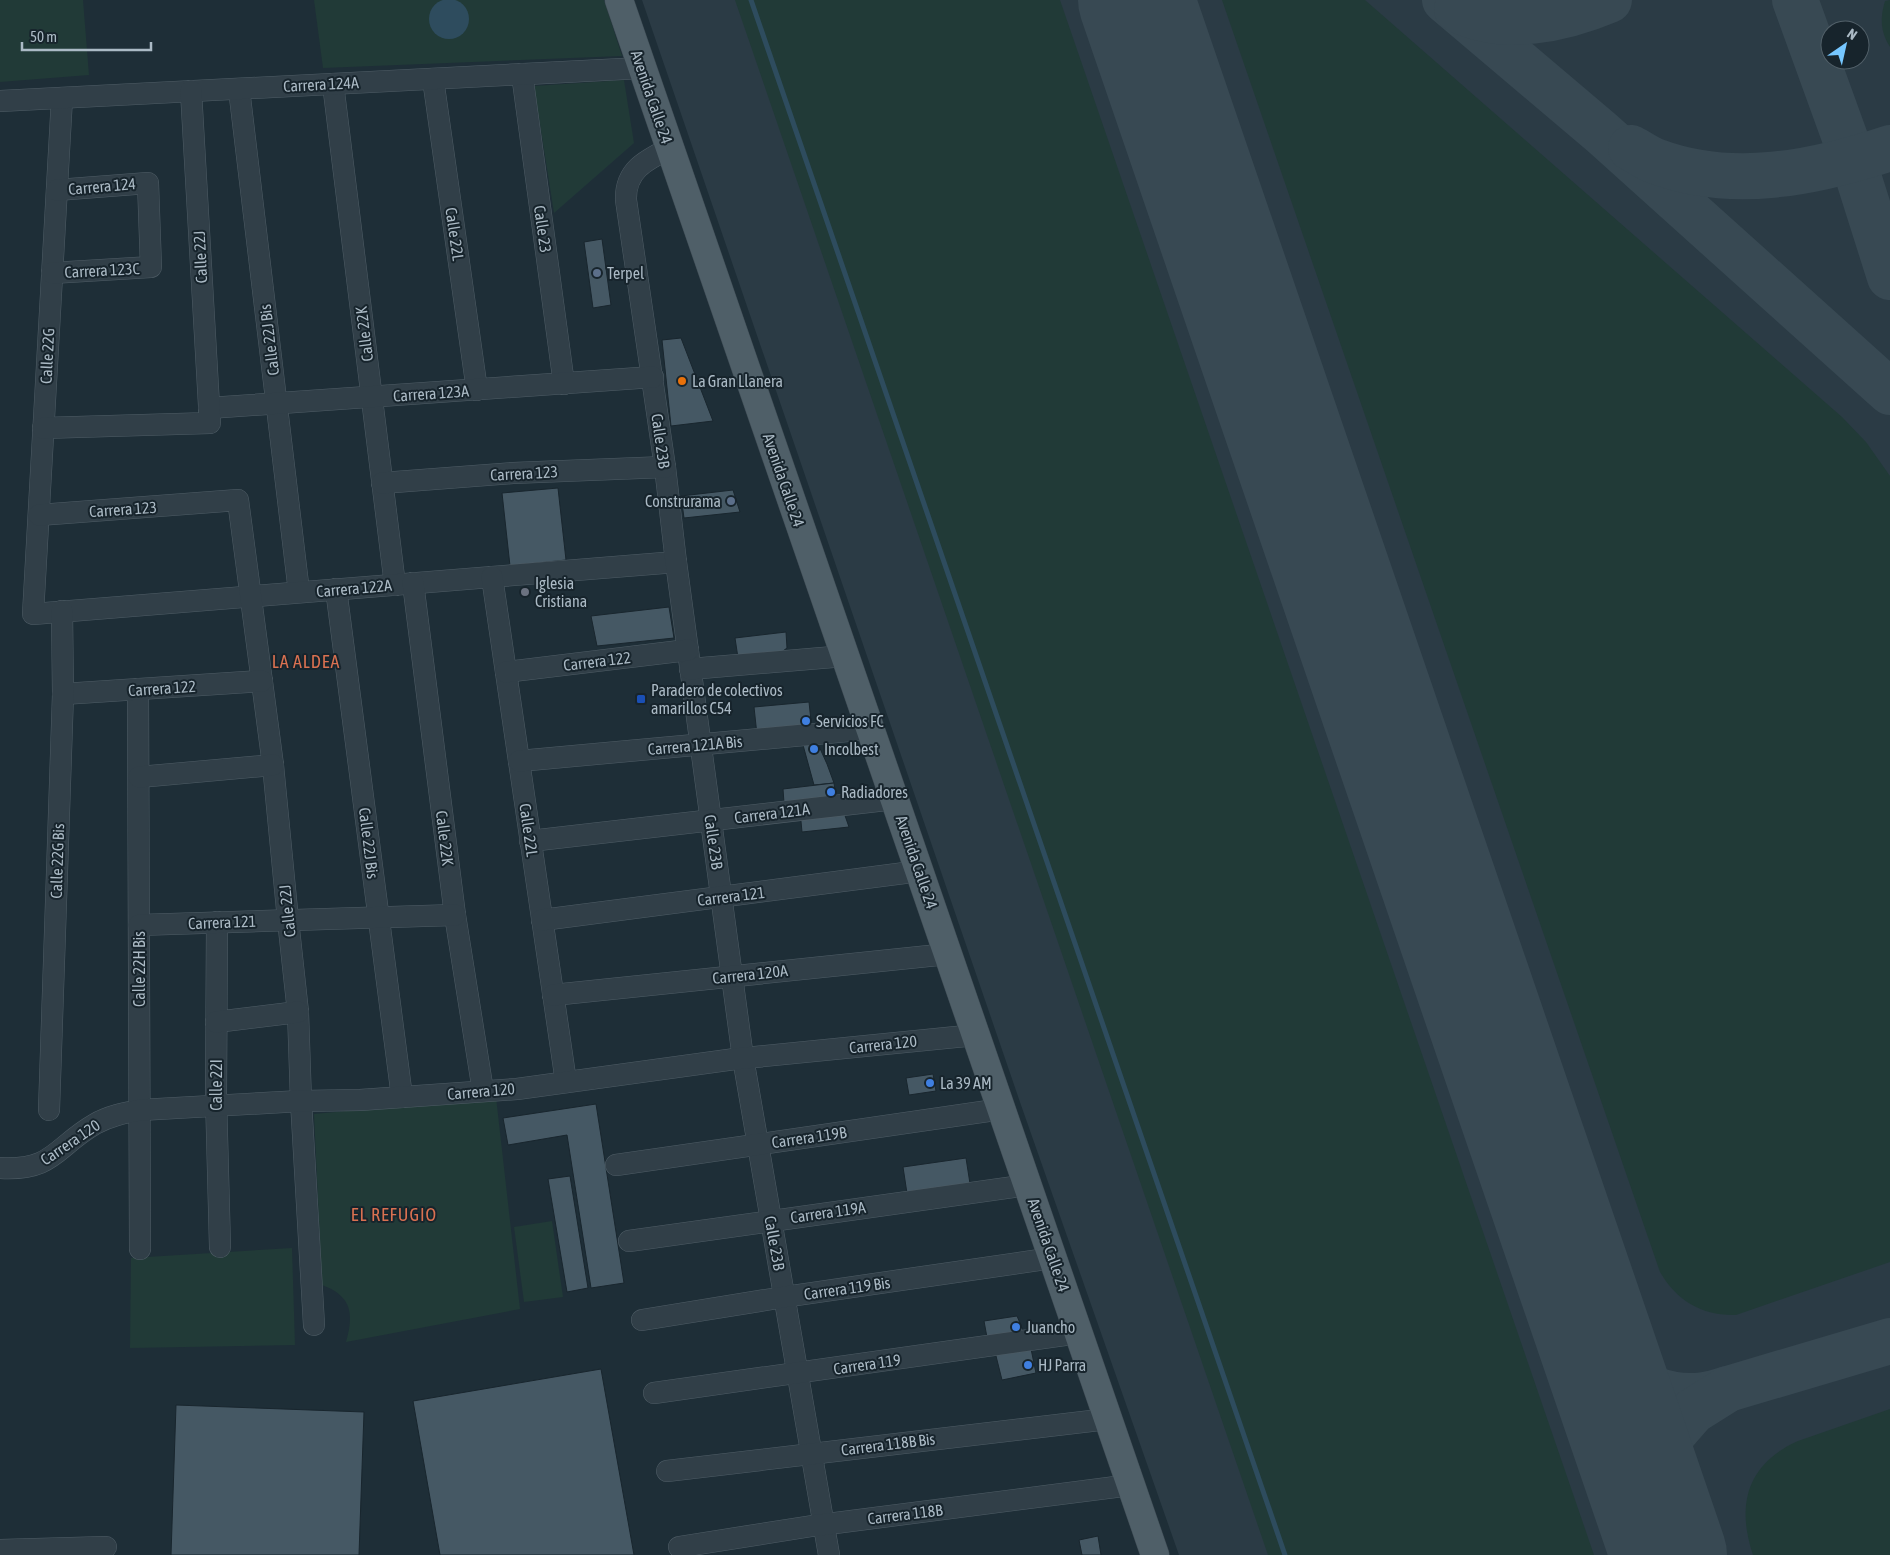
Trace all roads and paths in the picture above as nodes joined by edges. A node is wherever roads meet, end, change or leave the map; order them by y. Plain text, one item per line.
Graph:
1 (619, 0) edge
2 (642, 68) junction
3 (522, 74) junction
4 (433, 79) junction
5 (333, 84) junction
6 (239, 88) junction
7 (191, 91) junction
8 (62, 98) junction
9 (0, 101) edge
10 (670, 148) junction
11 (57, 190) junction
12 (152, 267) joint
13 (52, 273) junction
14 (653, 377) junction
15 (564, 384) junction
16 (477, 390) junction
17 (372, 397) junction
18 (277, 404) junction
19 (209, 416) junction
20 (44, 428) junction
21 (665, 467) junction
22 (382, 483) junction
23 (238, 500) joint
24 (39, 515) junction
25 (676, 562) junction
26 (492, 577) junction
27 (404, 584) junction
28 (336, 589) junction
29 (300, 592) junction
30 (251, 596) junction
31 (62, 611) junction
32 (33, 614) joint
33 (845, 656) junction
34 (689, 660) junction
35 (506, 672) junction
36 (262, 681) junction
37 (138, 689) junction
38 (63, 694) junction
39 (870, 728) junction
40 (700, 744) junction
41 (519, 761) junction
42 (273, 765) junction
43 (139, 777) junction
44 (894, 799) junction
45 (711, 820) junction
46 (530, 842) junction
47 (920, 871) junction
48 (721, 897) junction
49 (455, 915) junction
50 (379, 918) junction
51 (288, 920) junction
52 (542, 920) junction
53 (217, 922) junction
54 (140, 925) junction
55 (948, 954) junction
56 (732, 976) junction
57 (553, 995) junction
58 (298, 1012) junction
59 (216, 1022) junction
60 (976, 1035) junction
61 (743, 1058) junction
62 (566, 1082) junction
63 (483, 1091) junction
64 (402, 1097) junction
65 (301, 1101) junction
66 (216, 1105) junction
67 (1002, 1109) junction
68 (49, 1110) dead end
69 (140, 1110) junction
70 (758, 1144) junction
71 (616, 1165) dead end
72 (0, 1168) edge
73 (1028, 1185) junction
74 (771, 1220) junction
75 (629, 1241) dead end
76 (220, 1247) dead end
77 (140, 1249) dead end
78 (1053, 1258) junction
79 (784, 1297) junction
80 (642, 1320) dead end
81 (314, 1325) dead end
82 (1079, 1333) junction
83 (797, 1374) junction
84 (654, 1393) dead end
85 (1108, 1419) junction
86 (811, 1453) junction
87 (667, 1471) dead end
88 (1131, 1485) junction
89 (823, 1524) junction
90 (679, 1546) dead end
91 (106, 1547) dead end
92 (0, 1550) edge
93 (829, 1555) edge
94 (1155, 1555) edge

1 - 2 main road, Avenida Calle 24
2 - 3 street, Carrera 124A
2 - 10 main road, Avenida Calle 24
3 - 4 street, Carrera 124A
3 - 15 street, Calle 23
4 - 5 street, Carrera 124A
4 - 16 street, Calle 22L
5 - 6 street, Carrera 124A
5 - 17 street, Calle 22K
6 - 7 street, Carrera 124A
6 - 18 street, Calle 22J Bis
7 - 8 street, Carrera 124A
7 - 19 street, Calle 22J
8 - 9 street, Carrera 124A
8 - 11 street, Calle 22G
10 - 14 street, Calle 23B
10 - 33 main road, Avenida Calle 24
11 - 12 street, Carrera 124
11 - 13 street, Calle 22G
12 - 13 street, Carrera 123C
13 - 20 street, Calle 22G
14 - 15 street, Carrera 123A
14 - 21 street, Calle 23B
15 - 16 street, Carrera 123A
16 - 17 street, Carrera 123A
17 - 18 street, Carrera 123A
17 - 22 street, Calle 22K
18 - 19 street, Carrera 123A
18 - 29 street, Calle 22J Bis
19 - 20 street, Carrera 123A
20 - 24 street, Calle 22G
21 - 22 street, Carrera 123
21 - 25 street, Calle 23B
22 - 27 street, Calle 22K
23 - 24 street, Carrera 123
23 - 30 street, Calle 22J
24 - 32 street, Calle 22G
25 - 26 street, Carrera 122A
25 - 34 street, Calle 23B
26 - 27 street, Carrera 122A
26 - 35 street, Calle 22L
27 - 28 street, Carrera 122A
27 - 49 street, Calle 22K
28 - 29 street, Carrera 122A
28 - 50 street, Calle 22J Bis
29 - 30 street, Carrera 122A
30 - 31 street, Carrera 122A
30 - 36 street, Calle 22J
31 - 32 street, Carrera 122A
31 - 38 street, Calle 22G Bis
33 - 34 street, Carrera 122
33 - 39 main road, Avenida Calle 24
34 - 35 street, Carrera 122
34 - 40 street, Calle 23B
35 - 41 street, Calle 22L
36 - 37 street, Carrera 122
36 - 42 street, Calle 22J
37 - 38 street, Carrera 122
37 - 43 street, Calle 22H Bis
38 - 68 street, Calle 22G Bis
39 - 40 street, Carrera 121A Bis
39 - 44 main road, Avenida Calle 24
40 - 41 street, Carrera 121A Bis
40 - 45 street, Calle 23B
41 - 46 street, Calle 22L
42 - 43 street
42 - 51 street, Calle 22J
43 - 54 street, Calle 22H Bis
44 - 45 street, Carrera 121A
44 - 47 main road, Avenida Calle 24
45 - 46 street, Carrera 121A
45 - 48 street, Calle 23B
46 - 52 street, Calle 22L
47 - 48 street, Carrera 121
47 - 55 main road, Avenida Calle 24
48 - 52 street, Carrera 121
48 - 56 street, Calle 23B
49 - 50 street, Carrera 121
49 - 63 street, Calle 22K
50 - 51 street, Carrera 121
50 - 64 street, Calle 22J Bis
51 - 53 street, Carrera 121
51 - 58 street, Calle 22J
52 - 57 street, Calle 22L
53 - 54 street, Carrera 121
53 - 59 street, Calle 22I
54 - 69 street, Calle 22H Bis
55 - 56 street, Carrera 120A
55 - 60 main road, Avenida Calle 24
56 - 57 street, Carrera 120A
56 - 61 street, Calle 23B
57 - 62 street, Calle 22L
58 - 59 street
58 - 65 street, Calle 22J
59 - 66 street, Calle 22I
60 - 61 street, Carrera 120
60 - 67 main road, Avenida Calle 24
61 - 62 street, Carrera 120
61 - 70 street, Calle 23B
62 - 63 street, Carrera 120
63 - 64 street, Carrera 120
64 - 65 street, Carrera 120
65 - 66 street, Carrera 120
65 - 81 street, Calle 22J
66 - 69 street, Carrera 120
66 - 76 street, Calle 22I
67 - 70 street, Carrera 119B
67 - 73 main road, Avenida Calle 24
69 - 72 street, Carrera 120
69 - 77 street, Calle 22H Bis
70 - 71 street, Carrera 119B
70 - 74 street, Calle 23B
73 - 74 street, Carrera 119A
73 - 78 main road, Avenida Calle 24
74 - 75 street, Carrera 119A
74 - 79 street, Calle 23B
78 - 79 street, Carrera 119 Bis
78 - 82 main road, Avenida Calle 24
79 - 80 street, Carrera 119 Bis
79 - 83 street, Calle 23B
82 - 83 street, Carrera 119
82 - 85 main road, Avenida Calle 24
83 - 84 street, Carrera 119
83 - 86 street, Calle 23B
85 - 86 street, Carrera 118B Bis
85 - 88 main road, Avenida Calle 24
86 - 87 street, Carrera 118B Bis
86 - 89 street, Calle 23B
88 - 89 street, Carrera 118B
88 - 94 main road, Avenida Calle 24
89 - 90 street, Carrera 118B
89 - 93 street, Calle 23B
91 - 92 street

